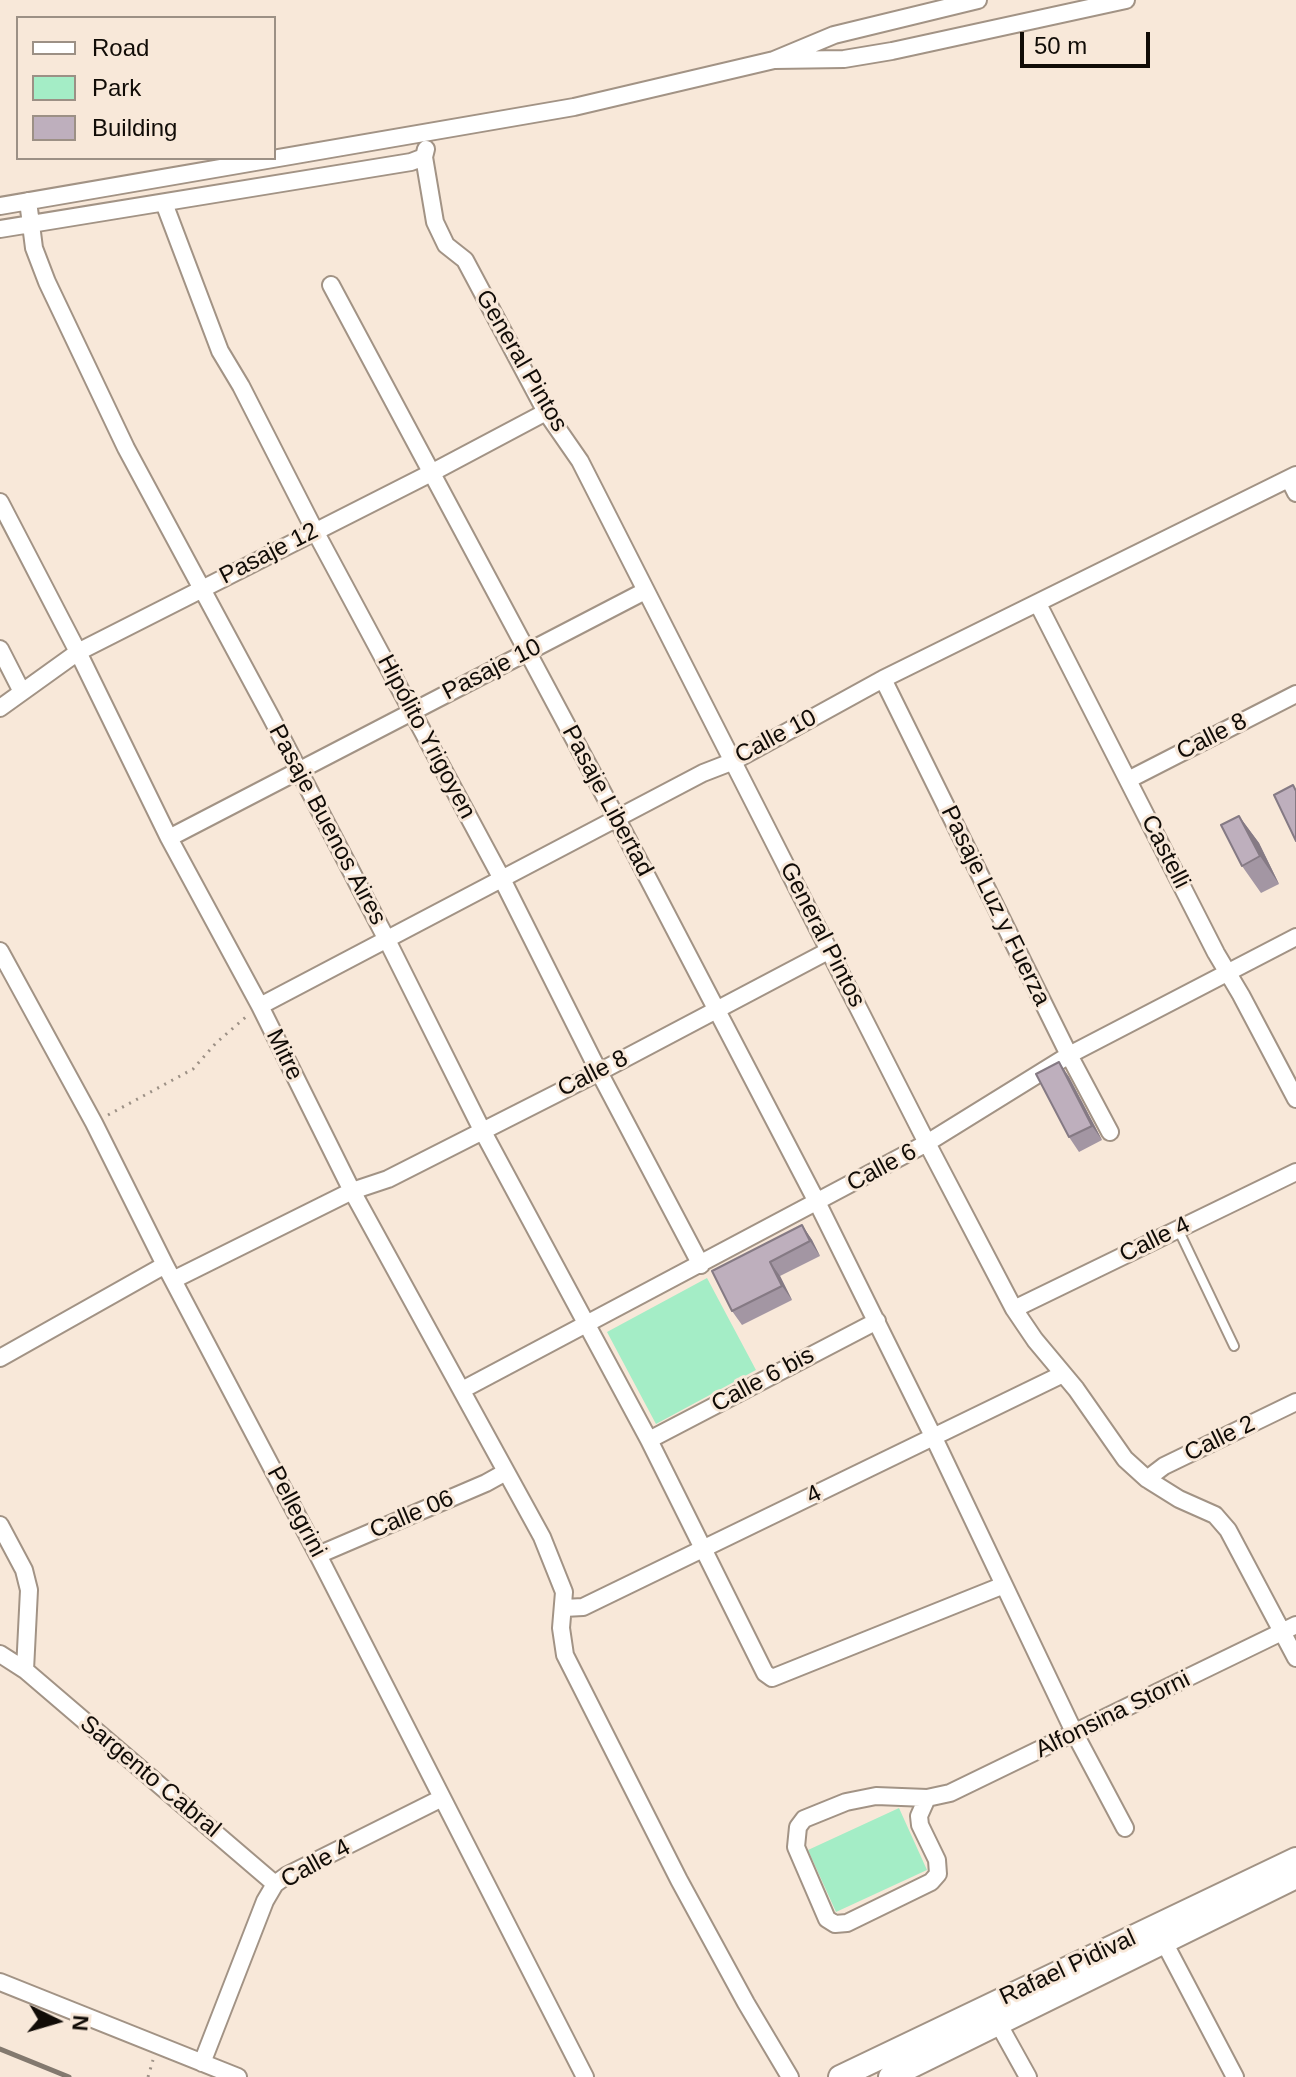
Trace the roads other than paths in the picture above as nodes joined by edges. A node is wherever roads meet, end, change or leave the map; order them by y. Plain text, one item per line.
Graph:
1 (978, 0) edge
2 (1126, 0) edge
3 (774, 60) junction
4 (428, 132) junction
5 (424, 157) junction
6 (276, 158) edge
7 (266, 160) edge
8 (28, 201) junction
9 (164, 203) junction
10 (0, 206) edge
11 (31, 224) junction
12 (0, 229) edge
13 (331, 285) dead end
14 (546, 412) junction
15 (433, 472) junction
16 (1294, 482) edge
17 (0, 502) edge
18 (315, 531) junction
19 (200, 589) junction
20 (645, 591) junction
21 (1038, 604) junction
22 (0, 649) edge
23 (78, 652) junction
24 (528, 652) junction
25 (883, 679) junction
26 (22, 692) junction
27 (1296, 694) edge
28 (0, 708) edge
29 (413, 711) junction
30 (734, 761) junction
31 (298, 771) junction
32 (1128, 780) junction
33 (617, 819) junction
34 (169, 838) junction
35 (502, 879) junction
36 (1296, 937) edge
37 (386, 938) junction
38 (830, 950) junction
39 (1, 954) edge
40 (1228, 972) junction
41 (260, 1006) junction
42 (717, 1010) junction
43 (1069, 1055) junction
44 (599, 1072) junction
45 (1296, 1099) edge
46 (482, 1130) junction
47 (1110, 1132) dead end
48 (927, 1143) junction
49 (1296, 1172) edge
50 (352, 1191) junction
51 (817, 1202) junction
52 (1178, 1229) junction
53 (165, 1265) junction
54 (701, 1265) junction
55 (173, 1280) junction
56 (1014, 1309) junction
57 (877, 1321) junction
58 (588, 1324) junction
59 (1234, 1346) dead end
60 (0, 1358) edge
61 (1063, 1374) junction
62 (462, 1390) junction
63 (1296, 1402) edge
64 (934, 1438) junction
65 (649, 1440) junction
66 (504, 1473) junction
67 (1147, 1479) junction
68 (0, 1525) edge
69 (704, 1548) junction
70 (318, 1555) junction
71 (1004, 1585) junction
72 (564, 1608) junction
73 (1289, 1628) edge
74 (0, 1654) edge
75 (1296, 1658) edge
76 (25, 1670) junction
77 (1075, 1734) junction
78 (442, 1798) junction
79 (927, 1798) junction
80 (1125, 1828) dead end
81 (1296, 1859) edge
82 (1296, 1877) edge
83 (275, 1884) junction
84 (1164, 1942) junction
85 (0, 1982) edge
86 (998, 2023) junction
87 (202, 2063) junction
88 (238, 2077) edge
89 (585, 2077) edge
90 (790, 2077) edge
91 (840, 2077) edge
92 (890, 2077) edge
93 (1028, 2077) edge
94 (1235, 2077) edge

1 - 3 street
2 - 3 street
3 - 4 street
4 - 5 street, General Pintos
4 - 6 street
5 - 9 street
5 - 14 street, General Pintos
7 - 8 street
8 - 10 street
8 - 11 street, Pasaje Buenos Aires
9 - 11 street
9 - 18 street, Hipólito Yrigoyen
11 - 12 street
11 - 19 street, Pasaje Buenos Aires
13 - 15 street, Pasaje Libertad
14 - 15 street, Pasaje 12
14 - 20 street, General Pintos
15 - 18 street, Pasaje 12
15 - 24 street, Pasaje Libertad
16 - 21 street, Calle 10
17 - 23 street, Mitre
18 - 19 street, Pasaje 12
18 - 29 street, Hipólito Yrigoyen
19 - 23 street, Pasaje 12
19 - 31 street, Pasaje Buenos Aires
20 - 24 street, Pasaje 10
20 - 30 street, General Pintos
21 - 25 street, Calle 10
21 - 32 street, Castelli
22 - 26 street
23 - 26 street, Pasaje 12
23 - 34 street, Mitre
24 - 29 street, Pasaje 10
24 - 33 street, Pasaje Libertad
25 - 30 street, Calle 10
25 - 43 street, Pasaje Luz y Fuerza
26 - 28 street, Pasaje 12
27 - 32 street, Calle 8
29 - 31 street, Pasaje 10
29 - 35 street, Hipólito Yrigoyen
30 - 33 street, Calle 10
30 - 38 street, General Pintos
31 - 34 street, Pasaje 10
31 - 37 street, Pasaje Buenos Aires
32 - 40 street, Castelli
33 - 35 street, Calle 10
33 - 42 street, Pasaje Libertad
34 - 41 street, Mitre
35 - 37 street, Calle 10
35 - 44 street, Hipólito Yrigoyen
36 - 40 street, Calle 6
37 - 41 street, Calle 10
37 - 46 street, Pasaje Buenos Aires
38 - 42 street, Calle 8
38 - 48 street, General Pintos
39 - 53 street, Pellegrini
40 - 43 street, Calle 6
40 - 45 street, Castelli
41 - 50 street, Mitre
42 - 44 street, Calle 8
42 - 51 street, Pasaje Libertad
43 - 47 street, Pasaje Luz y Fuerza
43 - 48 street, Calle 6
44 - 46 street, Calle 8
44 - 54 street, Hipólito Yrigoyen
46 - 50 street, Calle 8
46 - 58 street, Pasaje Buenos Aires
48 - 51 street, Calle 6
48 - 56 street, General Pintos
49 - 52 street, Calle 4
50 - 55 street, Calle 8
50 - 62 street, Mitre
51 - 54 street, Calle 6
51 - 57 street, Pasaje Libertad
52 - 56 street, Calle 4
52 - 59 lane
53 - 55 street, Pellegrini
53 - 60 street
54 - 58 street, Calle 6
55 - 70 street, Pellegrini
56 - 61 street, General Pintos
57 - 64 street, Pasaje Libertad
57 - 65 street, Calle 6 bis
58 - 62 street, Calle 6
58 - 65 street, Pasaje Buenos Aires
61 - 64 street, 4
61 - 67 street, General Pintos
62 - 66 street, Mitre
63 - 67 street, Calle 2
64 - 69 street, 4
64 - 71 street, Pasaje Libertad
65 - 69 street, Pasaje Buenos Aires
66 - 70 street, Calle 06
66 - 72 street, Mitre
67 - 73 street, General Pintos
68 - 76 street
69 - 71 street, Pasaje Buenos Aires
69 - 72 street, 4
70 - 78 street, Pellegrini
71 - 77 street, Pasaje Libertad
72 - 90 street, Mitre
73 - 75 street, General Pintos
73 - 77 street, Alfonsina Storni
74 - 76 street, Sargento Cabral
76 - 83 street, Sargento Cabral
77 - 79 street, Alfonsina Storni
77 - 80 street, Pasaje Libertad
78 - 83 street, Calle 4
78 - 89 street, Pellegrini
79 - 79 street, Alfonsina Storni
81 - 91 street, Rafael Pidival
82 - 84 street, Rafael Pidival
83 - 87 street, Calle 4
84 - 86 street, Rafael Pidival
84 - 94 street
85 - 87 street
86 - 92 street, Rafael Pidival
86 - 93 street
87 - 88 street

